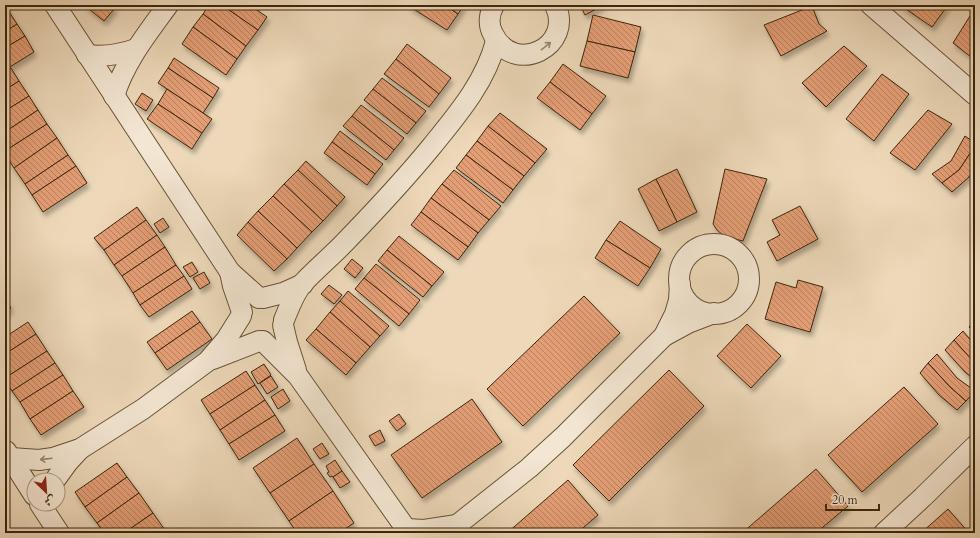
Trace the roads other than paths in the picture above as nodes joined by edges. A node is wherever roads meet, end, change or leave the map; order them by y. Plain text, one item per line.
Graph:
1 (55, 5) edge
2 (168, 5) edge
3 (494, 5) edge
4 (555, 5) edge
5 (871, 5) edge
6 (496, 41) junction
7 (136, 49) junction
8 (87, 55) junction
9 (524, 55) junction
10 (479, 84) junction
11 (975, 95) edge
12 (114, 96) junction
13 (230, 272) junction
14 (302, 284) junction
15 (680, 284) junction
16 (261, 298) junction
17 (714, 313) junction
18 (241, 314) junction
19 (284, 323) junction
20 (664, 336) junction
21 (261, 341) junction
22 (208, 362) junction
23 (298, 376) junction
24 (975, 446) edge
25 (80, 450) junction
26 (8, 454) edge
27 (61, 472) edge
28 (26, 482) edge
29 (45, 512) edge
30 (454, 529) edge
31 (408, 531) edge
32 (58, 533) edge
33 (884, 533) edge

1 - 8 street
2 - 7 street
3 - 6 street
9 -> 4 street
5 - 11 street
6 - 9 street
6 - 10 street
7 - 8 street
7 - 12 street
8 - 12 street
9 - 10 street
10 - 14 street
12 - 13 street
13 - 16 street
13 - 18 street
14 - 16 street
14 - 19 street
15 - 17 street
15 - 17 street
15 - 20 street
16 - 18 street
16 - 19 street
17 - 20 street
18 - 21 street
18 - 22 street
19 - 21 street
19 - 23 street
20 - 30 street
21 - 22 street
21 - 23 street
22 - 25 street
23 - 31 street
24 - 33 street
25 -> 26 street
25 - 27 street
26 - 28 street
29 - 32 street
30 - 31 street

